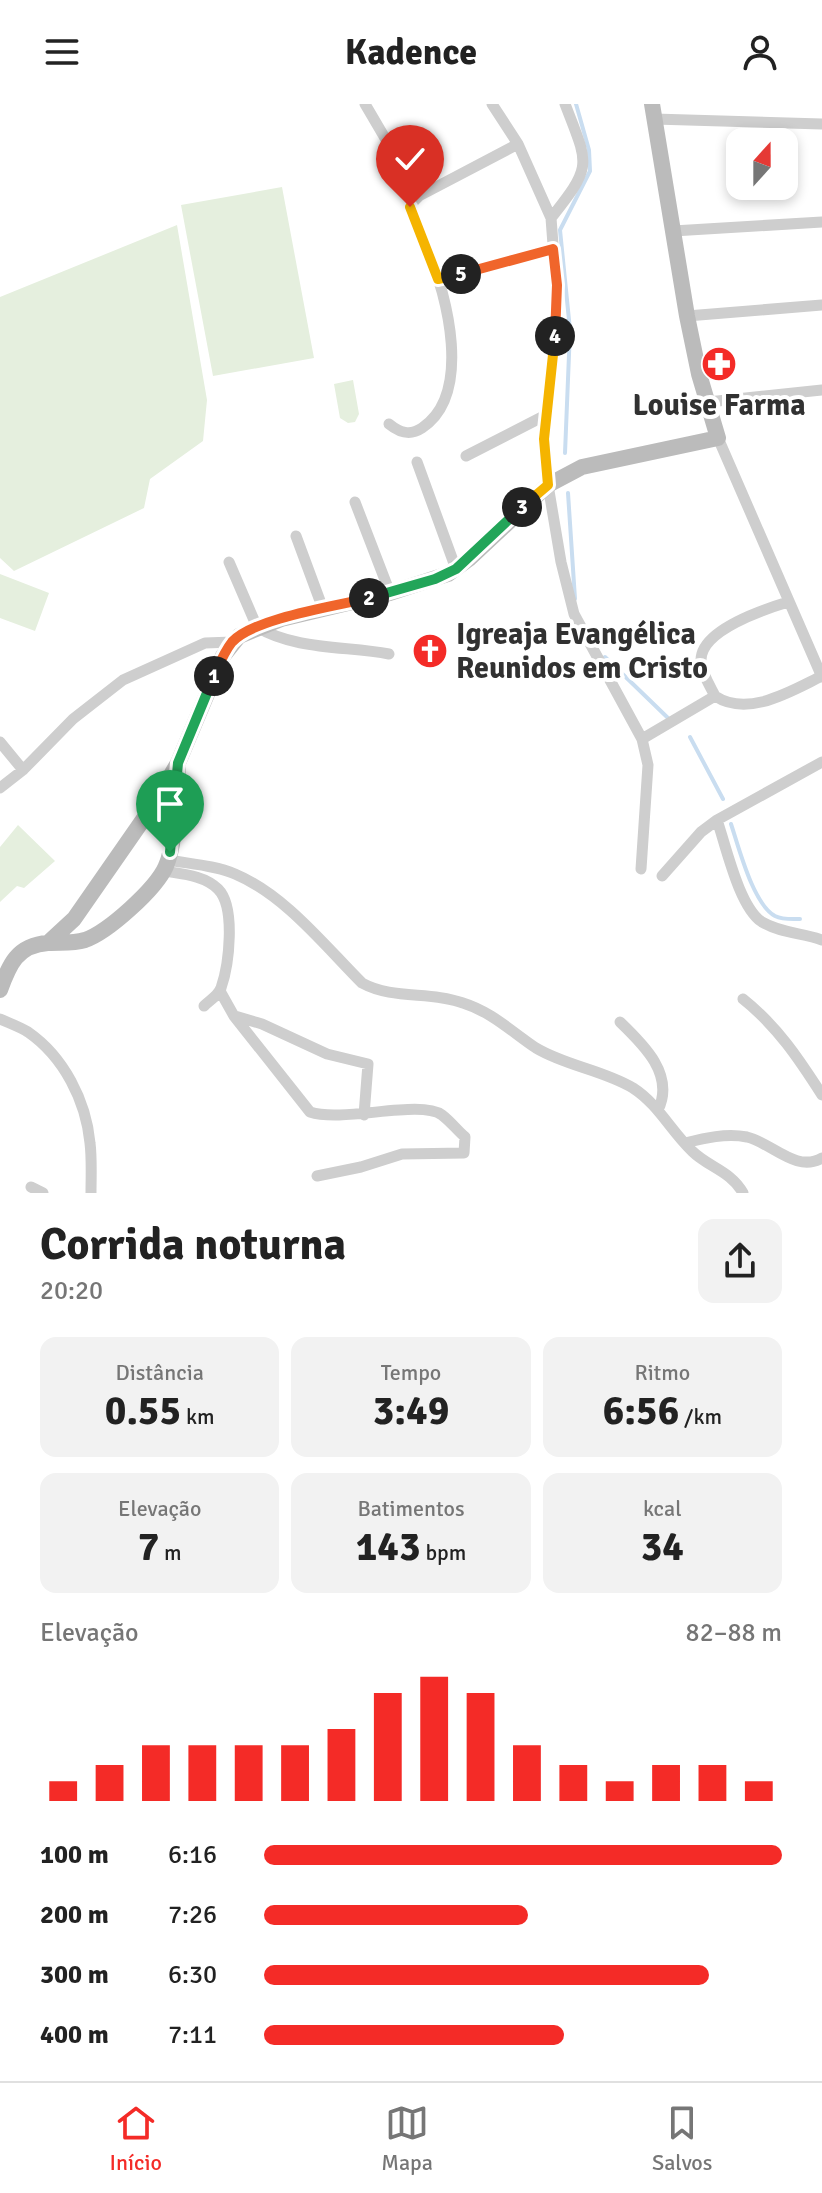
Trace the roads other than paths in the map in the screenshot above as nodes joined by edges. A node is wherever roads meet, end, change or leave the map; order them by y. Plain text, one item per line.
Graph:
1 (365, 104) edge
2 (492, 104) edge
3 (565, 104) edge
4 (653, 111) edge
5 (822, 124) edge
6 (518, 144) junction
7 (419, 196) junction
8 (551, 218) junction
9 (822, 222) edge
10 (673, 231) junction
11 (553, 249) junction
12 (438, 279) junction
13 (822, 305) edge
14 (687, 316) junction
15 (822, 390) edge
16 (708, 402) junction
17 (546, 415) junction
18 (389, 424) dead end
19 (718, 438) junction
20 (466, 456) dead end
21 (417, 462) dead end
22 (548, 485) junction
23 (355, 502) dead end
24 (296, 536) dead end
25 (229, 562) dead end
26 (456, 569) junction
27 (390, 593) junction
28 (788, 602) junction
29 (323, 609) junction
30 (257, 627) junction
31 (233, 642) junction
32 (389, 654) dead end
33 (822, 677) edge
34 (715, 696) junction
35 (642, 739) junction
36 (0, 742) edge
37 (822, 762) edge
38 (178, 763) junction
39 (23, 770) junction
40 (0, 788) edge
41 (154, 804) junction
42 (173, 815) junction
43 (717, 820) junction
44 (166, 866) junction
45 (641, 869) dead end
46 (662, 876) dead end
47 (68, 935) junction
48 (822, 940) edge
49 (0, 990) edge
50 (220, 991) junction
51 (743, 999) dead end
52 (204, 1006) dead end
53 (234, 1016) junction
54 (0, 1019) edge
55 (620, 1022) dead end
56 (822, 1095) edge
57 (658, 1110) junction
58 (364, 1115) junction
59 (685, 1143) junction
60 (822, 1158) edge
61 (317, 1176) dead end
62 (31, 1187) dead end
63 (43, 1193) edge
64 (91, 1193) edge
65 (743, 1193) edge

1 - 7 street
2 - 6 street
3 - 8 street
4 - 5 street
4 - 10 street
6 - 7 street
6 - 8 street
7 - 12 street
8 - 11 street
9 - 10 street
10 - 14 street
11 - 12 street
11 - 17 street
12 - 18 street
13 - 14 street
14 - 16 street
15 - 16 street
16 - 19 street
17 - 20 street
17 - 22 street
19 - 22 street
19 - 28 street
21 - 26 street
22 - 26 street
22 - 35 street
23 - 27 street
24 - 29 street
25 - 30 street
26 - 27 street
27 - 29 street
28 - 33 street
28 - 34 street
29 - 30 street
30 - 31 street
30 - 32 street
31 - 38 street
31 - 39 street
33 - 34 street
34 - 35 street
35 - 45 street
36 - 39 street
37 - 43 street
38 - 41 street
38 - 42 street
39 - 40 street
41 - 42 street
41 - 47 street
42 - 44 street
43 - 46 street
43 - 48 street
44 - 47 street
44 - 50 street
44 - 57 street
47 - 49 street
50 - 52 street
50 - 53 street
51 - 56 street
53 - 58 street
53 - 58 street
54 - 64 street
55 - 57 street
57 - 59 street
58 - 61 street
59 - 60 street
59 - 65 street
62 - 63 street

